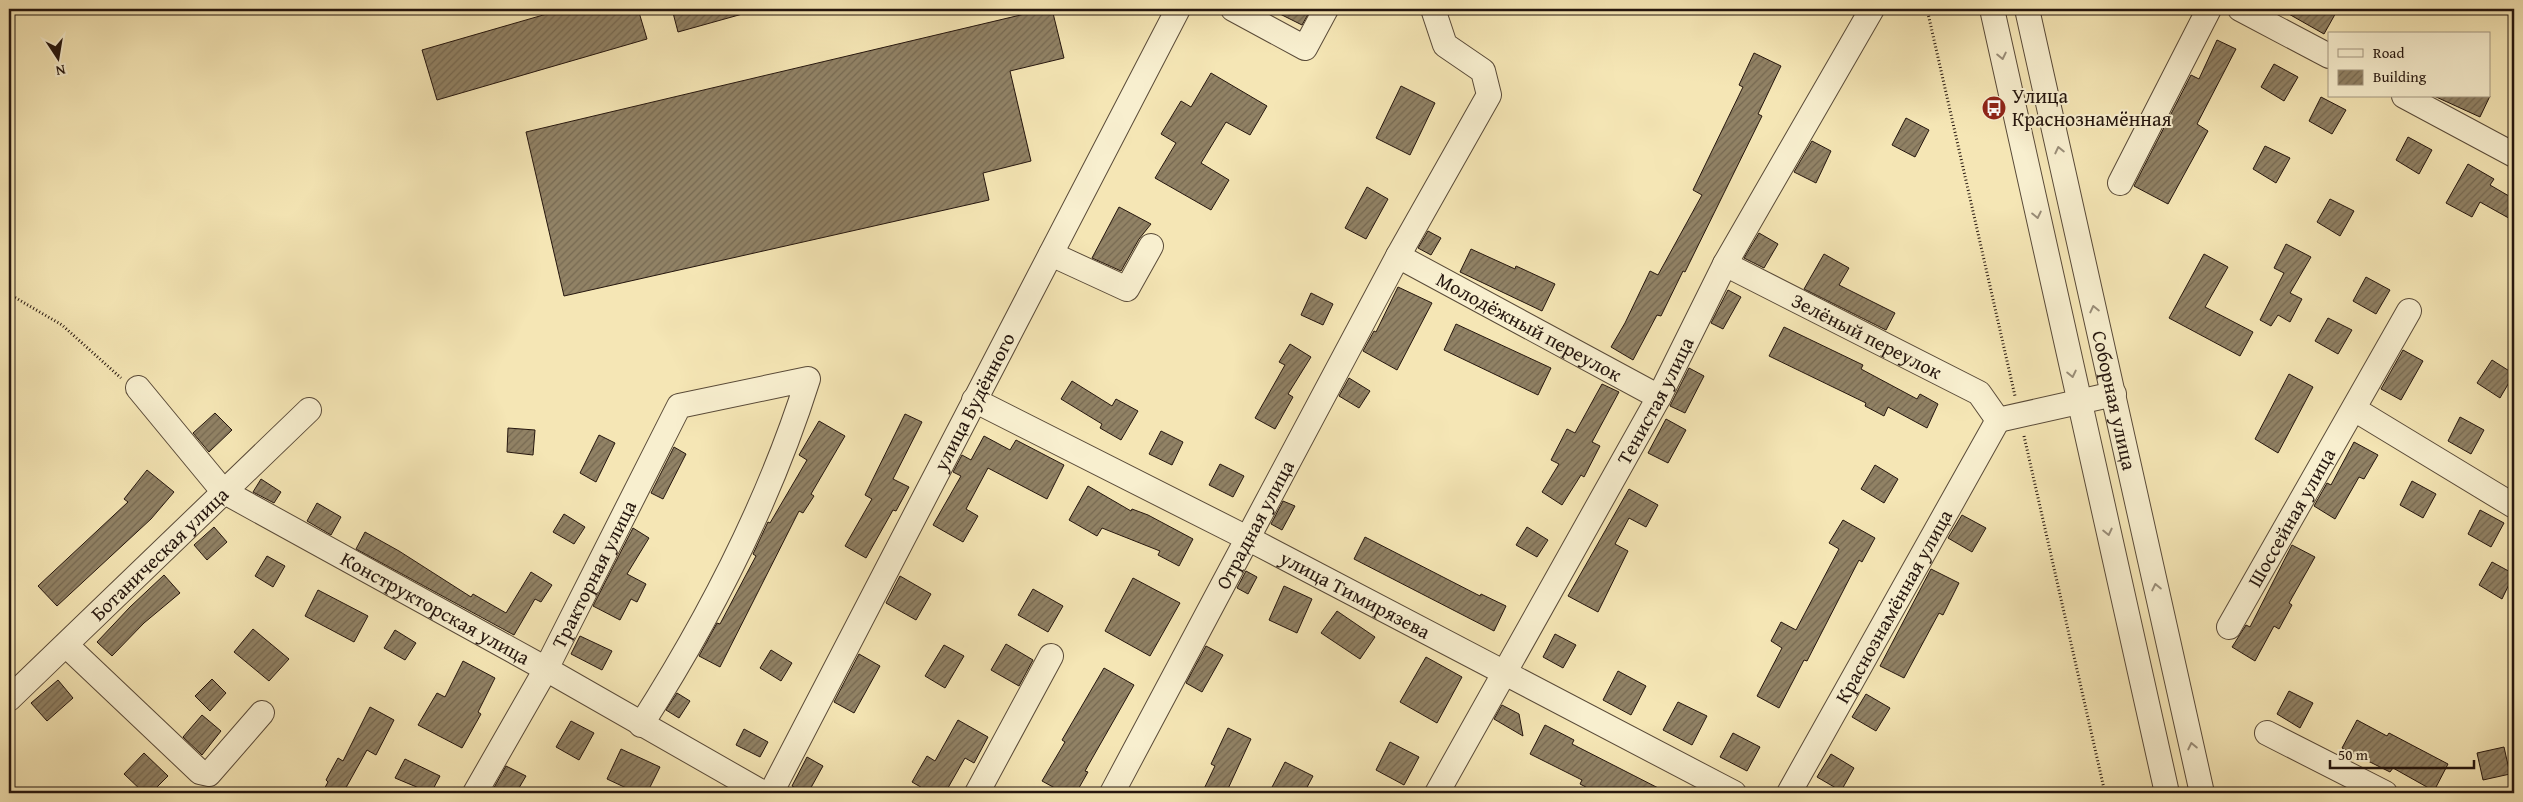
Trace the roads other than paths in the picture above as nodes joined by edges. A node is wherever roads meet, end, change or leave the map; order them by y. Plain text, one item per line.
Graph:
1 (1178, 9) edge
2 (1233, 9) edge
3 (1326, 9) edge
4 (1433, 9) edge
5 (1872, 9) edge
6 (1992, 9) edge
7 (2027, 9) edge
8 (2209, 9) edge
9 (2240, 9) edge
10 (2328, 55) edge
11 (2408, 98) edge
12 (2514, 155) edge
13 (2120, 183) dead end
14 (1151, 246) dead end
15 (1051, 254) junction
16 (1398, 256) junction
17 (1726, 264) junction
18 (2409, 311) dead end
19 (132, 385) road end
20 (2114, 394) junction
21 (1659, 397) junction
22 (974, 400) junction
23 (2078, 402) junction
24 (2354, 409) junction
25 (309, 410) dead end
26 (1998, 420) junction
27 (223, 491) junction
28 (2514, 506) edge
29 (1249, 539) junction
30 (2229, 626) dead end
31 (66, 645) junction
32 (1050, 656) dead end
33 (546, 669) junction
34 (1506, 673) junction
35 (9, 699) edge
36 (262, 713) dead end
37 (641, 725) junction
38 (2267, 733) dead end
39 (475, 793) edge
40 (763, 793) edge
41 (771, 793) edge
42 (977, 793) edge
43 (1112, 793) edge
44 (1437, 793) edge
45 (1734, 793) edge
46 (1789, 793) edge
47 (2167, 793) edge
48 (2202, 793) edge
49 (2385, 793) edge

1 - 15 street, улица Будённого
2 - 3 street
4 - 16 street, Отрадная улица
5 - 17 street, Тенистая улица
6 -> 23 street, Соборная улица
20 -> 7 street, Соборная улица
8 - 13 street
9 - 10 street
11 - 12 street
14 - 15 street
15 - 22 street, улица Будённого
16 - 21 street, Молодёжный переулок
16 - 29 street, Отрадная улица
17 - 21 street, Тенистая улица
17 - 26 street, Зелёный переулок
18 - 24 street, Шоссейная улица
19 - 27 street, Конструкторская улица
20 - 23 street
48 -> 20 street, Соборная улица
21 - 34 street, Тенистая улица
22 - 29 street, улица Тимирязева
22 - 41 street, улица Будённого
23 - 26 street
23 -> 47 street, Соборная улица
24 - 28 street
24 - 30 street, Шоссейная улица
25 - 27 street, Ботаническая улица
26 - 46 street, Краснознамённая улица
27 - 31 street, Ботаническая улица
27 - 33 street, Конструкторская улица
29 - 34 street, улица Тимирязева
29 - 43 street, Отрадная улица
31 - 35 street, Ботаническая улица
31 - 36 street
32 - 42 street
33 - 37 street, Конструкторская улица
33 - 37 street, Тракторная улица
33 - 39 street, Тракторная улица
34 - 44 street, Тенистая улица
34 - 45 street, улица Тимирязева
37 - 40 street, Конструкторская улица
38 - 49 street

